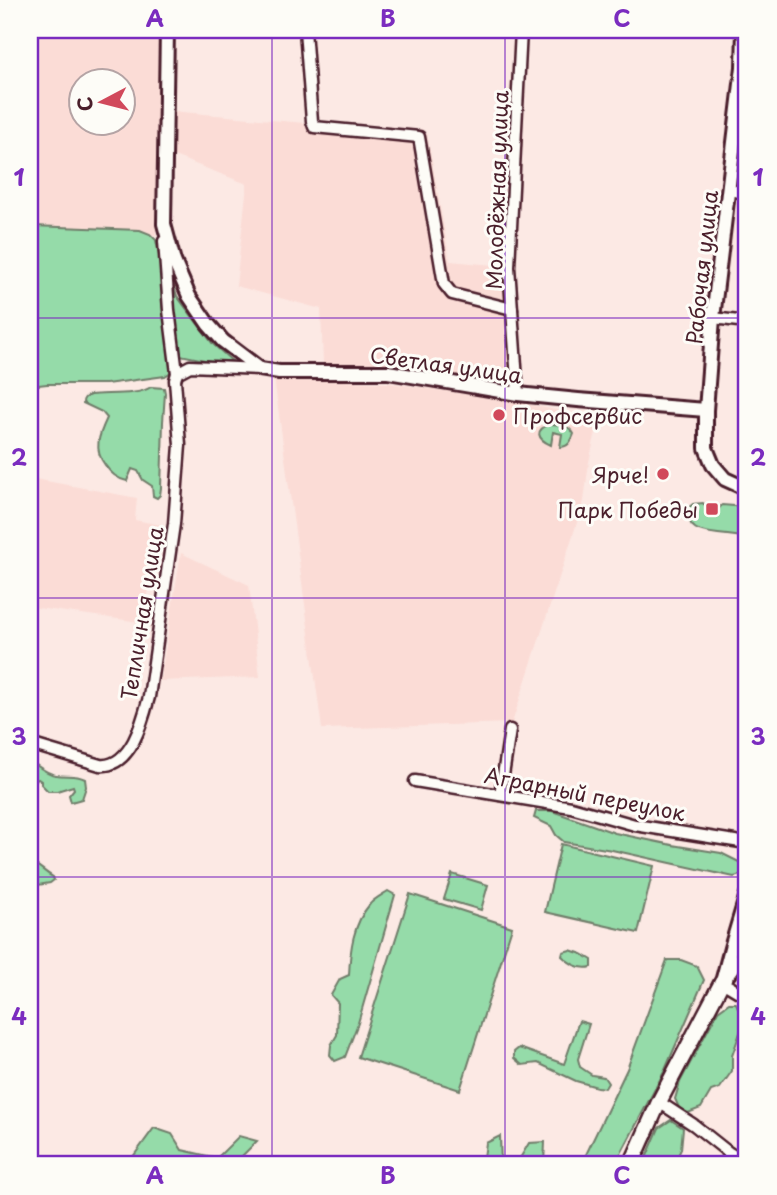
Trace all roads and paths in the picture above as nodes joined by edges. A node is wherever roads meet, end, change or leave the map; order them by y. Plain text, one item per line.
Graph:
1 (167, 30) edge
2 (305, 30) edge
3 (522, 30) edge
4 (744, 30) edge
5 (728, 190) junction
6 (747, 193) edge
7 (164, 224) junction
8 (512, 309) junction
9 (713, 318) junction
10 (747, 322) edge
11 (260, 369) junction
12 (177, 373) junction
13 (518, 394) junction
14 (706, 410) junction
15 (747, 489) edge
16 (510, 730) dead end
17 (30, 744) edge
18 (415, 781) dead end
19 (500, 795) junction
20 (747, 843) edge
21 (747, 894) edge
22 (747, 949) edge
23 (722, 982) junction
24 (747, 997) edge
25 (659, 1102) junction
26 (747, 1164) edge
27 (631, 1165) edge

1 - 7 street
2 - 8 street
3 - 8 street, Молодёжная улица
4 - 5 street, Рабочая улица
5 - 6 street
5 - 9 street, Рабочая улица
7 - 11 street
7 - 12 street, Тепличная улица
8 - 13 street, Молодёжная улица
9 - 10 street
9 - 14 street, Рабочая улица
11 - 12 street
11 - 13 street, Светлая улица
12 - 17 street, Тепличная улица
13 - 14 street, Светлая улица
14 - 15 street, Рабочая улица
16 - 19 street
18 - 19 street, Аграрный переулок
19 - 20 street, Аграрный переулок
21 - 23 street
22 - 23 street
23 - 24 street
23 - 25 main road
25 - 26 street
25 - 27 main road

